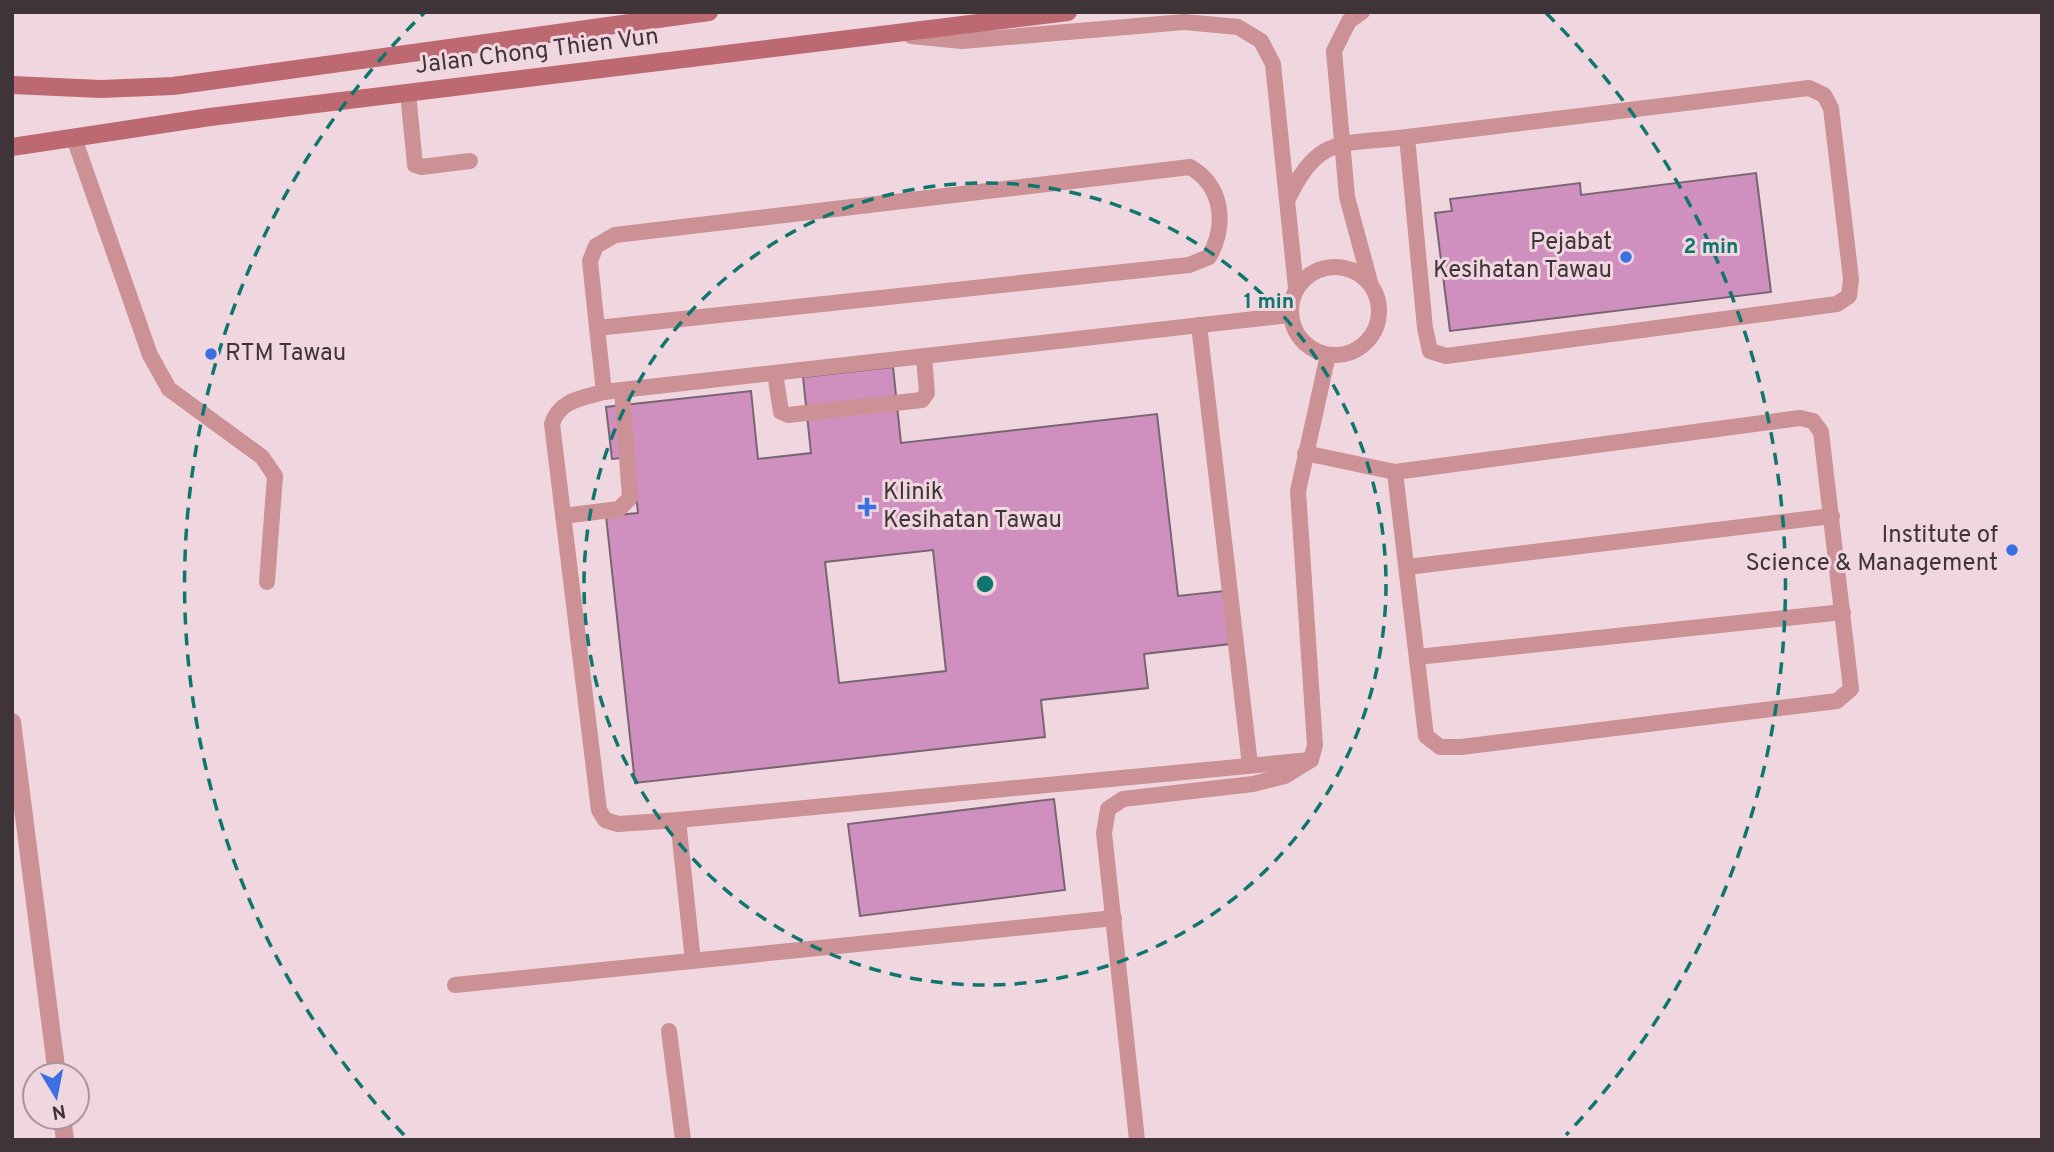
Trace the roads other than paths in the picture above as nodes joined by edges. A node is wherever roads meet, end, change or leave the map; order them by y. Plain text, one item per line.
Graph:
1 (709, 12) edge
2 (1068, 12) edge
3 (1362, 12) edge
4 (688, 13) edge
5 (892, 34) junction
6 (12, 85) edge
7 (408, 93) junction
8 (1407, 137) junction
9 (74, 138) junction
10 (1342, 145) junction
11 (12, 147) edge
12 (470, 161) dead end
13 (1288, 199) junction
14 (1370, 282) junction
15 (1296, 288) junction
16 (1290, 315) junction
17 (1199, 326) junction
18 (597, 328) junction
19 (1328, 355) junction
20 (924, 357) junction
21 (775, 373) junction
22 (622, 391) junction
23 (604, 392) junction
24 (1305, 453) junction
25 (1395, 472) junction
26 (563, 516) junction
27 (1832, 516) junction
28 (1407, 567) junction
29 (267, 582) dead end
30 (1843, 612) junction
31 (1417, 657) junction
32 (12, 722) edge
33 (1311, 760) junction
34 (1251, 765) junction
35 (678, 820) junction
36 (1114, 918) junction
37 (693, 961) junction
38 (455, 985) dead end
39 (669, 1031) dead end
40 (55, 1061) edge
41 (684, 1140) edge
42 (1137, 1140) edge

1 - 4 main road, Jalan Chong Thien Vun
2 - 5 main road, Jalan Chong Thien Vun
3 - 10 lane
4 - 6 main road, Jalan Chong Thien Vun
5 - 7 main road, Jalan Chong Thien Vun
5 - 13 lane
7 - 9 main road, Jalan Chong Thien Vun
7 - 12 lane
8 - 8 lane
8 - 10 lane
9 - 11 main road, Jalan Chong Thien Vun
9 - 29 lane
10 - 13 lane
10 - 14 lane
13 - 15 lane
14 - 15 lane
14 - 19 lane
15 - 16 lane
16 - 17 lane
16 - 19 lane
17 - 20 lane
17 - 34 lane
18 - 18 lane
18 - 23 lane
19 - 24 lane
20 - 21 lane
20 - 21 lane
21 - 22 lane
22 - 23 lane
22 - 26 lane
23 - 26 lane
24 - 25 lane
24 - 33 lane
25 - 27 lane
25 - 28 lane
26 - 35 lane
27 - 28 lane
27 - 30 lane
28 - 31 lane
30 - 31 lane
30 - 31 lane
32 - 40 street
33 - 34 lane
33 - 36 lane
34 - 35 lane
35 - 37 lane
36 - 37 lane
36 - 42 lane
37 - 38 lane
39 - 41 lane

